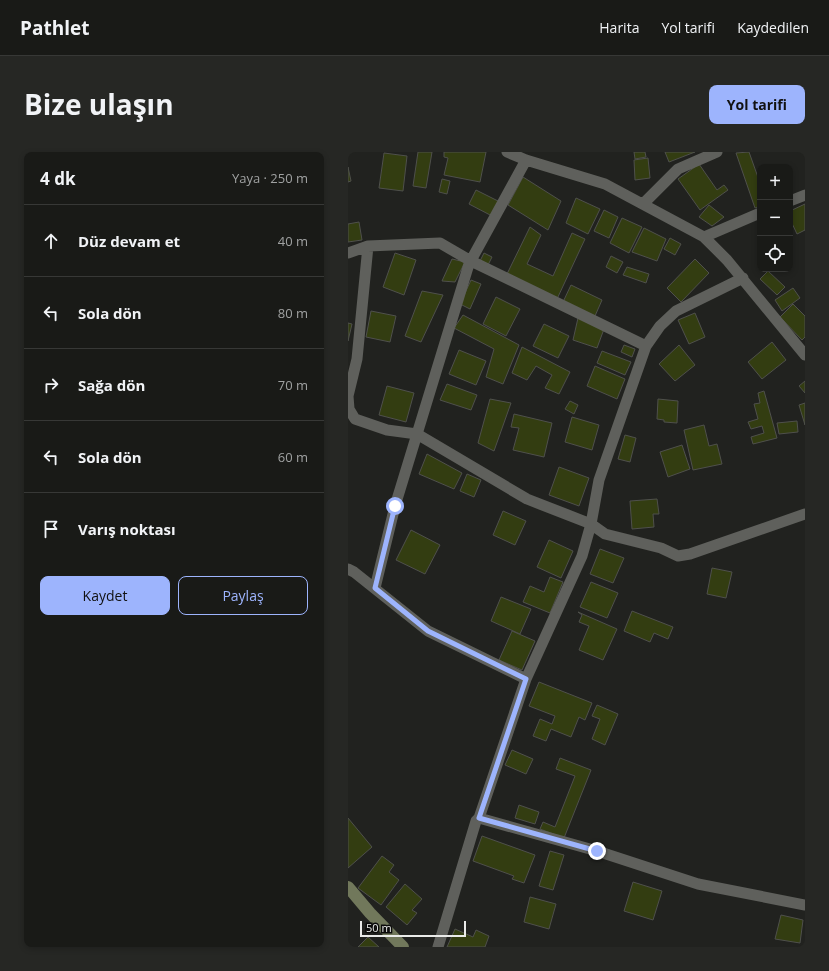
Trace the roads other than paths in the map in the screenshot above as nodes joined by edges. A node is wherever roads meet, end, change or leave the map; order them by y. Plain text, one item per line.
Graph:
1 (506, 152) edge
2 (717, 152) edge
3 (700, 155) edge
4 (526, 160) junction
5 (805, 195) edge
6 (792, 200) edge
7 (643, 204) junction
8 (757, 214) edge
9 (704, 237) junction
10 (368, 246) junction
11 (348, 253) edge
12 (471, 261) junction
13 (743, 278) junction
14 (646, 346) junction
15 (805, 355) edge
16 (417, 434) junction
17 (805, 514) edge
18 (591, 524) junction
19 (348, 569) edge
20 (375, 588) junction
21 (526, 679) junction
22 (479, 818) junction
23 (348, 887) edge
24 (805, 905) edge
25 (403, 947) edge
26 (438, 947) edge

1 - 4 street
2 - 3 street
3 - 7 street
4 - 7 street
4 - 12 street
5 - 6 street
7 - 9 street
8 - 9 street
9 - 13 street
10 - 11 street
10 - 12 street
10 - 16 street
12 - 14 street
12 - 16 street
13 - 14 street
13 - 15 street
14 - 18 street
16 - 18 street
16 - 20 street
17 - 18 street
18 - 21 street
19 - 20 street
20 - 21 street
21 - 22 street
22 - 24 street
22 - 26 street
23 - 25 street

